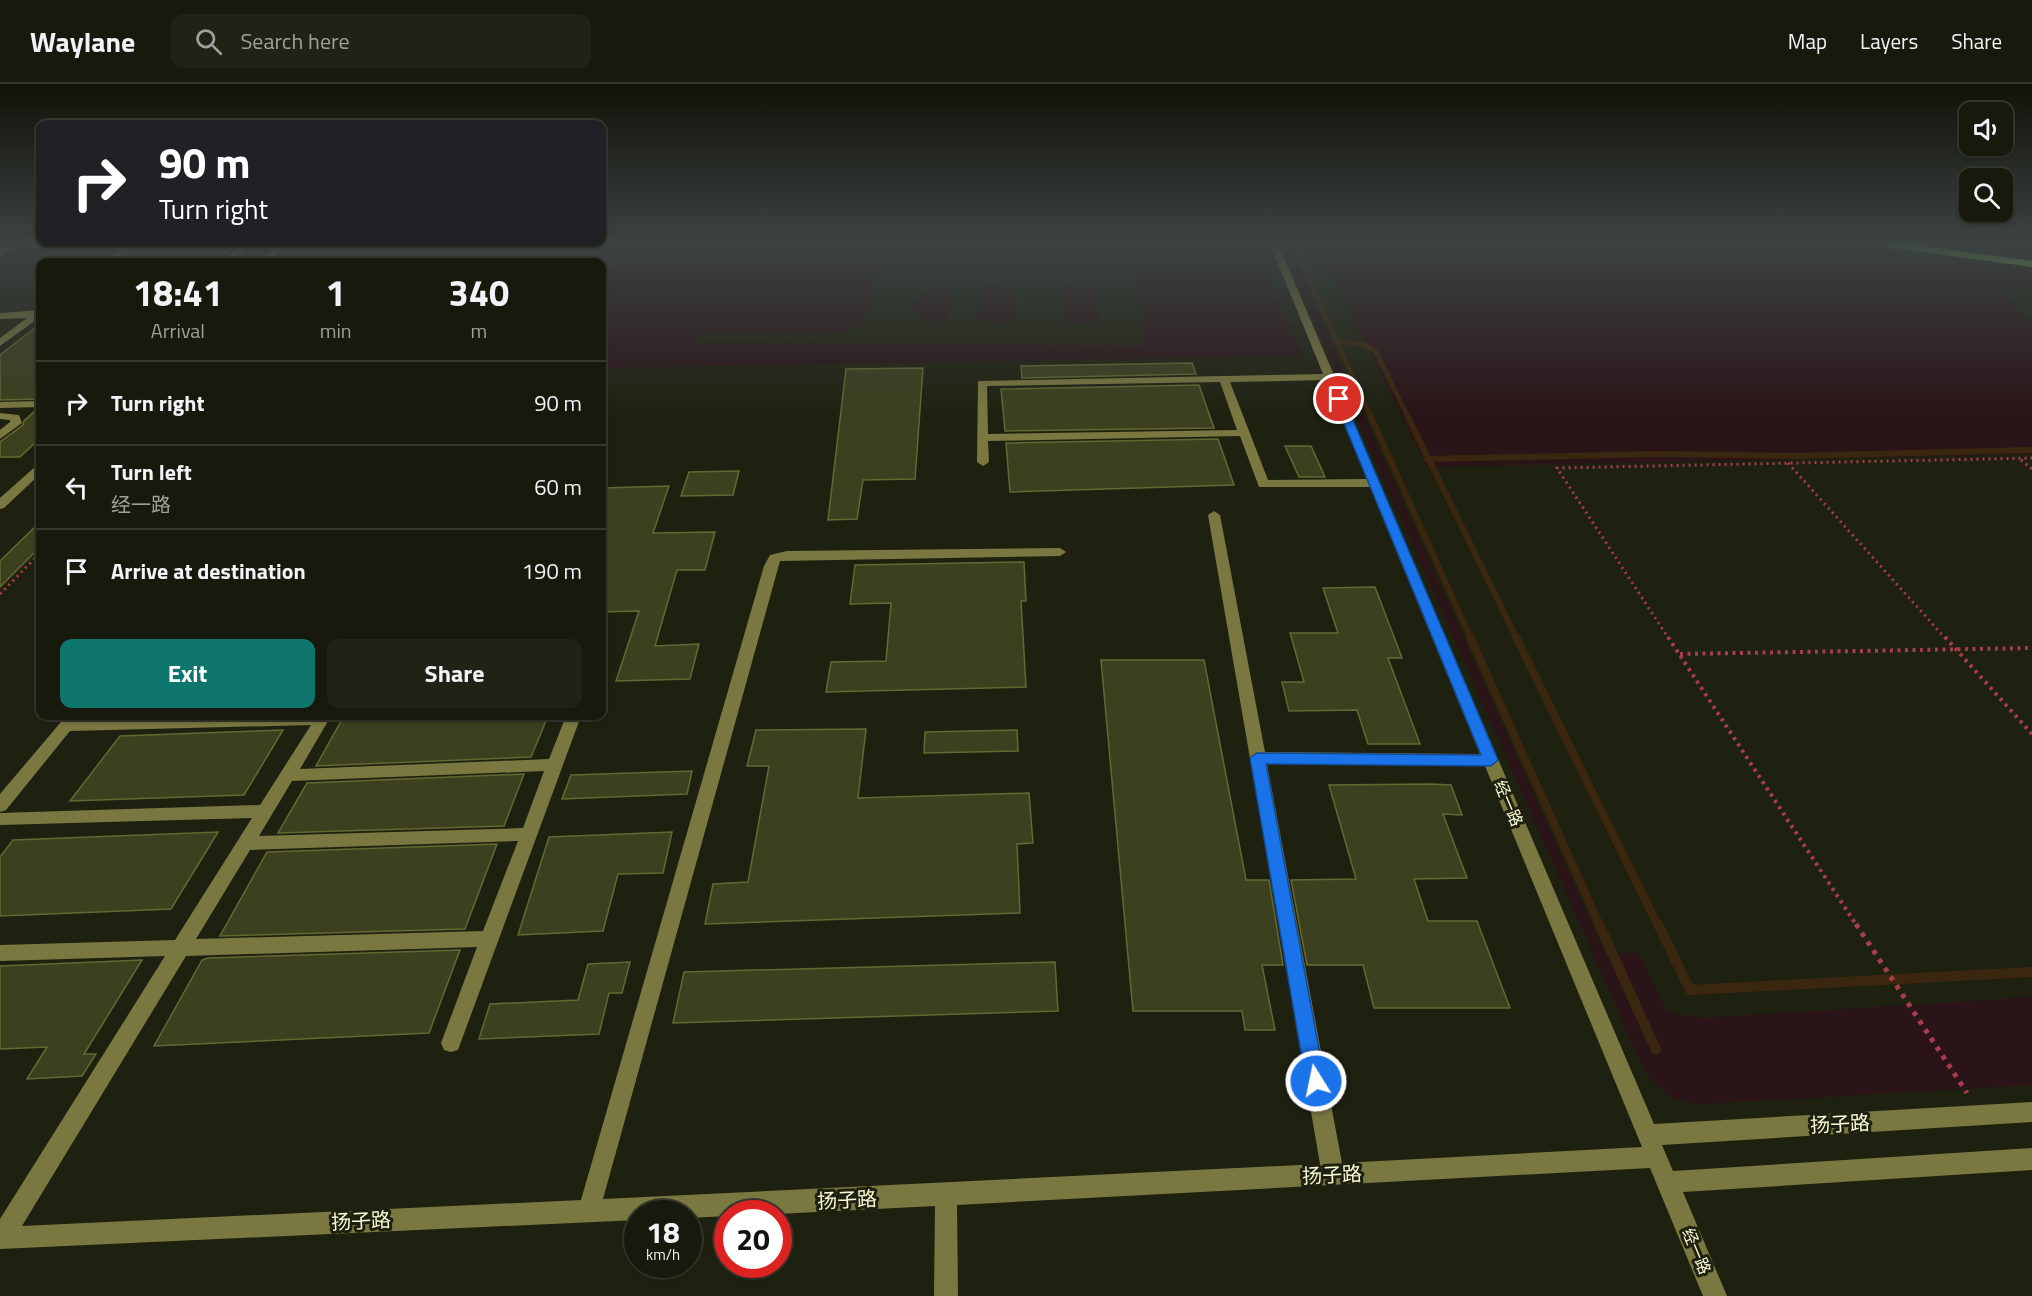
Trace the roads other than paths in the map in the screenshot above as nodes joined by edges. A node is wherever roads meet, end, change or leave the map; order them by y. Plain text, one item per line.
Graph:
1 (1298, 301) edge
2 (36, 314) edge
3 (0, 316) edge
4 (36, 316) edge
5 (0, 343) edge
6 (1330, 377) junction
7 (1224, 379) junction
8 (36, 404) edge
9 (0, 405) edge
10 (0, 416) edge
11 (1244, 433) junction
12 (0, 436) edge
13 (983, 438) junction
14 (983, 462) dead end
15 (35, 478) edge
16 (1375, 483) junction
17 (0, 505) edge
18 (1214, 515) dead end
19 (1060, 552) dead end
20 (133, 720) edge
21 (321, 720) edge
22 (572, 720) edge
23 (70, 721) edge
24 (1257, 758) junction
25 (1491, 760) junction
26 (555, 765) junction
27 (287, 775) junction
28 (0, 806) edge
29 (265, 811) junction
30 (0, 819) edge
31 (529, 834) junction
32 (244, 843) junction
33 (490, 939) junction
34 (180, 948) junction
35 (0, 953) edge
36 (451, 1043) dead end
37 (2032, 1112) edge
38 (1648, 1135) junction
39 (1657, 1157) junction
40 (2032, 1159) edge
41 (1333, 1174) junction
42 (1667, 1182) junction
43 (946, 1195) junction
44 (589, 1211) junction
45 (1, 1238) edge
46 (946, 1296) edge
47 (1715, 1296) edge

1 - 6 street, 经一路
2 - 3 street
4 - 5 street
6 - 7 street
6 - 16 street, 经一路
7 - 11 street
7 - 13 street
8 - 9 street
10 - 12 street
11 - 13 street
11 - 16 street
13 - 14 street
15 - 17 street
16 - 25 street, 经一路
18 - 24 street
19 - 44 street
20 - 23 street
21 - 27 street
22 - 26 street
23 - 28 street
24 - 25 street
24 - 41 street
25 - 38 street, 经一路
26 - 27 street
26 - 31 street
27 - 29 street
29 - 30 street
29 - 32 street
31 - 32 street
31 - 33 street
32 - 34 street
33 - 34 street
33 - 36 street
34 - 35 street
34 - 45 street
37 - 38 street, 扬子路
38 - 39 street, 经一路
39 - 41 street, 扬子路
39 - 42 street, 经一路
40 - 42 street
41 - 43 street, 扬子路
42 - 47 street, 经一路
43 - 44 street, 扬子路
43 - 46 street
44 - 45 street, 扬子路

